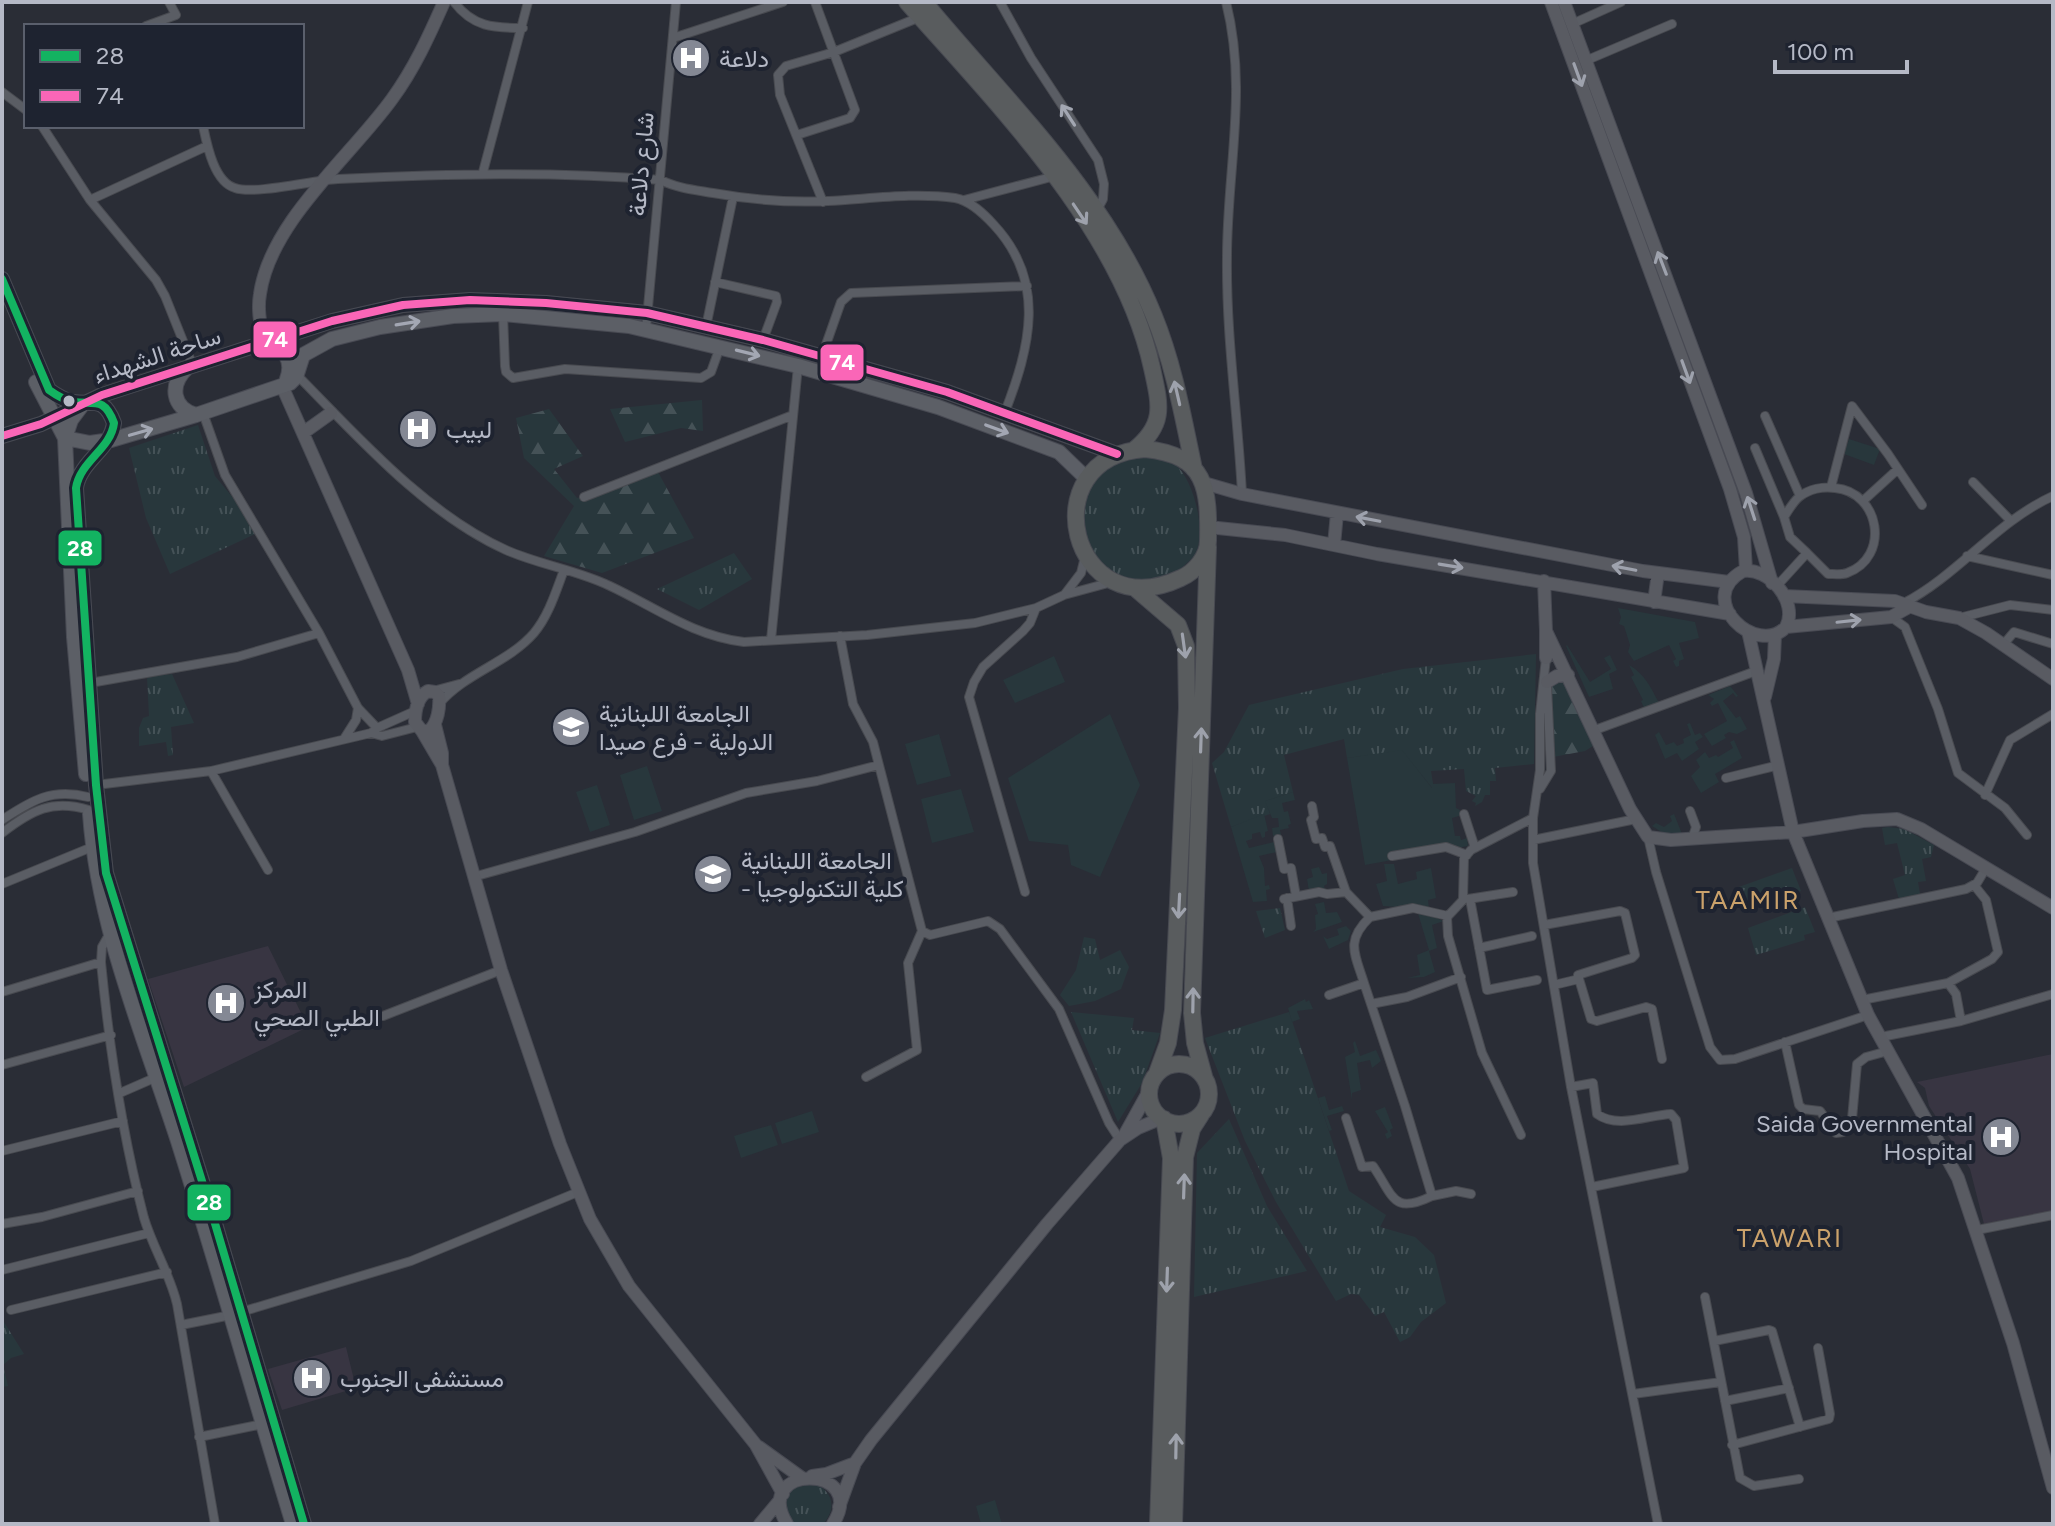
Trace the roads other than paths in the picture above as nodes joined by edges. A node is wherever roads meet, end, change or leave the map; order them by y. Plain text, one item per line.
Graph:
1 (169, 2) edge
2 (444, 2) edge
3 (454, 2) edge
4 (528, 2) edge
5 (676, 2) edge
6 (783, 2) edge
7 (815, 2) edge
8 (907, 2) edge
9 (1000, 2) edge
10 (1226, 2) edge
11 (1551, 2) edge
12 (1564, 2) edge
13 (1621, 2) edge
14 (922, 10) edge
15 (176, 15) junction
16 (151, 24) edge
17 (178, 24) edge
18 (1572, 24) junction
19 (1672, 24) dead end
20 (523, 28) junction
21 (673, 38) junction
22 (834, 52) junction
23 (1585, 61) junction
24 (2, 92) edge
25 (24, 108) edge
26 (45, 128) edge
27 (203, 128) edge
28 (797, 135) junction
29 (1606, 136) junction
30 (207, 146) junction
31 (483, 172) junction
32 (1055, 176) junction
33 (326, 179) junction
34 (661, 180) junction
35 (733, 197) junction
36 (90, 200) junction
37 (964, 200) junction
38 (823, 202) junction
39 (1097, 210) junction
40 (2, 279) edge
41 (715, 282) junction
42 (1027, 286) junction
43 (2, 305) edge
44 (647, 313) junction
45 (503, 314) junction
46 (706, 327) junction
47 (646, 329) junction
48 (763, 340) junction
49 (264, 342) junction
50 (720, 346) junction
51 (822, 356) junction
52 (798, 366) junction
53 (190, 367) junction
54 (293, 372) junction
55 (916, 383) junction
56 (282, 386) junction
57 (911, 398) junction
58 (86, 402) junction
59 (1005, 412) junction
60 (331, 413) junction
61 (200, 414) junction
62 (793, 415) junction
63 (1765, 416) dead end
64 (1159, 418) junction
65 (1184, 421) junction
66 (54, 426) junction
67 (303, 433) junction
68 (2, 436) edge
69 (106, 441) junction
70 (1755, 448) dead end
71 (1134, 450) junction
72 (1117, 454) junction
73 (1898, 469) junction
74 (1199, 476) junction
75 (1087, 479) junction
76 (1973, 482) dead end
77 (1831, 487) junction
78 (71, 489) junction
79 (1242, 494) junction
80 (1800, 496) junction
81 (2053, 496) edge
82 (584, 497) dead end
83 (1864, 500) junction
84 (1922, 505) dead end
85 (1337, 513) junction
86 (1784, 517) junction
87 (2010, 520) junction
88 (1208, 527) junction
89 (1760, 536) junction
90 (1744, 537) junction
91 (1334, 545) junction
92 (1208, 547) junction
93 (1807, 553) junction
94 (1967, 556) junction
95 (1085, 557) junction
96 (564, 570) junction
97 (1746, 570) junction
98 (1658, 573) junction
99 (2053, 575) edge
100 (1113, 581) junction
101 (1544, 581) junction
102 (1729, 582) junction
103 (1777, 588) junction
104 (1136, 589) junction
105 (1064, 595) junction
106 (1654, 602) junction
107 (1906, 605) junction
108 (1036, 608) junction
109 (2053, 610) edge
110 (1730, 614) junction
111 (1891, 617) junction
112 (1959, 618) junction
113 (1786, 627) junction
114 (1546, 631) junction
115 (1748, 631) junction
116 (319, 633) junction
117 (1775, 635) junction
118 (840, 636) junction
119 (771, 640) junction
120 (2053, 644) edge
121 (2003, 645) junction
122 (1546, 658) junction
123 (408, 670) junction
124 (1756, 671) junction
125 (1568, 675) junction
126 (2053, 679) edge
127 (1547, 682) junction
128 (90, 683) junction
129 (459, 684) junction
130 (431, 691) junction
131 (1764, 700) junction
132 (439, 705) junction
133 (417, 707) junction
134 (358, 708) junction
135 (2053, 714) edge
136 (435, 725) junction
137 (420, 729) junction
138 (374, 730) junction
139 (1595, 730) junction
140 (344, 739) junction
141 (442, 765) junction
142 (879, 765) junction
143 (1779, 765) junction
144 (211, 771) junction
145 (1726, 778) dead end
146 (1539, 791) junction
147 (1985, 795) junction
148 (91, 797) junction
149 (1312, 806) dead end
150 (1690, 811) dead end
151 (1464, 814) dead end
152 (1533, 818) junction
153 (1636, 819) junction
154 (2, 820) edge
155 (1793, 832) junction
156 (2, 833) edge
157 (2027, 835) dead end
158 (1648, 837) junction
159 (1278, 839) dead end
160 (1692, 839) junction
161 (1533, 840) junction
162 (92, 847) junction
163 (1475, 848) junction
164 (1467, 855) junction
165 (1392, 856) dead end
166 (1986, 868) junction
167 (268, 870) dead end
168 (473, 877) junction
169 (2, 884) edge
170 (1974, 885) junction
171 (1025, 892) dead end
172 (1346, 892) junction
173 (1513, 892) dead end
174 (1289, 898) junction
175 (1467, 900) junction
176 (2051, 904) edge
177 (1448, 916) junction
178 (1370, 917) junction
179 (1828, 918) junction
180 (1544, 925) junction
181 (1291, 926) dead end
182 (115, 930) junction
183 (922, 931) junction
184 (1532, 936) dead end
185 (1479, 948) junction
186 (101, 962) junction
187 (501, 970) junction
188 (1461, 977) junction
189 (1579, 979) junction
190 (1537, 980) dead end
191 (1364, 983) junction
192 (1948, 983) junction
193 (1554, 985) junction
194 (2, 992) edge
195 (2053, 994) edge
196 (1329, 995) dead end
197 (1862, 1000) junction
198 (1371, 1004) junction
199 (1868, 1015) junction
200 (383, 1016) dead end
201 (1961, 1021) junction
202 (111, 1035) junction
203 (1881, 1037) junction
204 (1785, 1042) junction
205 (1888, 1051) junction
206 (1662, 1059) dead end
207 (2, 1065) edge
208 (1157, 1073) junction
209 (162, 1075) junction
210 (1204, 1076) junction
211 (866, 1077) dead end
212 (1571, 1087) junction
213 (1150, 1089) junction
214 (120, 1093) junction
215 (1201, 1115) junction
216 (1163, 1118) junction
217 (1346, 1118) dead end
218 (123, 1121) junction
219 (1521, 1135) dead end
220 (1122, 1138) junction
221 (2, 1151) edge
222 (1592, 1187) junction
223 (138, 1191) junction
224 (578, 1192) junction
225 (1471, 1194) dead end
226 (1432, 1196) junction
227 (2053, 1215) edge
228 (2, 1224) edge
229 (1977, 1230) junction
230 (149, 1233) junction
231 (2, 1270) edge
232 (167, 1272) junction
233 (1705, 1297) dead end
234 (11, 1310) dead end
235 (236, 1313) junction
236 (181, 1325) junction
237 (1714, 1341) junction
238 (1818, 1348) dead end
239 (1721, 1382) junction
240 (1789, 1388) junction
241 (1633, 1394) junction
242 (1725, 1401) junction
243 (263, 1424) junction
244 (1800, 1427) junction
245 (199, 1437) junction
246 (756, 1445) junction
247 (1732, 1445) junction
248 (855, 1463) junction
249 (805, 1477) junction
250 (1799, 1479) dead end
251 (2053, 1488) edge
252 (782, 1496) junction
253 (839, 1517) edge
254 (215, 1524) edge
255 (293, 1524) edge
256 (304, 1524) edge
257 (760, 1524) edge
258 (787, 1524) edge
259 (1158, 1524) edge
260 (1174, 1524) edge
261 (1658, 1524) edge

1 - 15 street
2 - 33 street
3 - 20 street
4 - 20 street
5 - 21 street, شارع دلاعة
6 - 21 street
7 - 22 street
8 - 14 highway
39 -> 9 street
10 - 79 street
11 -> 29 street
12 - 18 street
13 - 18 street
14 - 22 street
14 - 32 highway
14 - 39 highway
15 - 16 street
15 - 17 street
18 - 23 street
19 - 23 street
20 - 31 street
21 - 34 street, شارع دلاعة
22 - 28 street
22 - 28 street
23 - 29 street
24 - 25 street
26 - 36 street
27 - 30 street
28 - 38 street
89 -> 29 street
29 -> 90 street
30 - 33 street
30 - 36 street
31 - 33 street
31 - 34 street
32 - 37 street
32 -> 64 highway
33 - 49 street
34 - 35 street
34 - 44 street, شارع دلاعة
35 - 38 street
35 - 41 street
36 - 53 street
37 - 38 street
37 - 42 street
65 -> 39 highway
40 - 58 main road
41 - 46 street
41 - 48 street
42 - 51 street
42 - 59 street
43 - 66 main road
44 - 46 main road, ساحة الشهداء
44 - 47 street, شارع دلاعة
44 - 49 main road, ساحة الشهداء
45 - 47 main road
45 - 50 street
54 -> 45 main road
46 - 48 main road, ساحة الشهداء
47 - 50 main road
48 - 51 main road, ساحة الشهداء
49 - 53 main road, ساحة الشهداء
49 - 54 main road
50 -> 52 main road
51 - 55 main road, ساحة الشهداء
52 - 57 main road
52 - 62 street
53 - 58 main road, ساحة الشهداء
53 - 61 main road
54 - 56 main road
54 - 60 street
55 - 57 main road
55 - 59 main road, ساحة الشهداء
56 - 61 main road
56 - 67 street
57 -> 75 main road
58 - 66 main road, ساحة الشهداء
58 - 66 main road
58 - 69 main road, ساحة الشهداء
59 - 72 main road, ساحة الشهداء
60 - 67 street
60 - 96 street
69 -> 61 main road
61 - 116 street
62 - 82 street
62 - 119 street
63 - 80 street
64 - 65 highway
64 - 71 highway
65 - 74 highway
66 - 68 main road, ساحة الشهداء
66 - 69 main road
66 - 78 main road
67 - 123 street
69 - 78 main road
70 - 86 street
71 - 72 highway
71 - 74 highway
72 - 75 highway
73 - 77 street
73 - 83 street
73 - 84 street
74 - 79 street
74 - 88 highway
75 - 95 highway
76 - 87 street
77 - 80 street
77 - 83 street
78 - 128 main road
78 - 148 main road
79 - 85 street
80 - 86 street
81 - 87 street
83 - 93 street
85 - 91 street
98 -> 85 street
86 - 93 street
87 - 94 street
88 - 91 street
88 - 92 highway
89 - 90 street
89 - 103 street
90 - 97 street
91 -> 101 street
92 - 104 highway
210 -> 92 highway
93 - 103 street
94 - 99 street
94 - 107 street
95 - 100 highway
95 - 105 street
96 - 119 street
96 - 129 street
97 - 102 street
97 - 103 street
98 - 102 street
98 - 106 street
100 - 104 highway
100 - 105 street
101 - 106 street
101 - 114 street
102 - 110 street
103 - 107 street
103 - 113 street
104 -> 208 highway
105 - 108 street
106 - 110 street
107 - 111 street
107 - 112 street
108 - 118 street
108 - 171 street
109 - 112 street
110 - 115 street
113 -> 111 street
111 - 147 street
112 - 121 street
113 - 117 street
114 - 122 street
114 - 125 street
115 - 117 street
115 - 124 street
116 - 128 street
116 - 134 street
117 - 131 street
118 - 119 street
118 - 142 street
120 - 121 street
121 - 126 street
122 - 127 street
122 - 146 street
123 - 130 street
123 - 133 street
124 - 131 street
124 - 139 street
125 - 127 street
125 - 139 street
127 - 146 street
128 - 148 main road
129 - 130 street
129 - 132 street
130 - 132 street
130 - 133 street
131 - 143 street
132 - 136 street
133 - 137 street
133 - 138 street
134 - 138 street
134 - 140 street
135 - 147 street
136 - 137 street
136 - 141 street
137 - 138 street
137 - 141 street
138 - 140 street
139 - 153 street
140 - 144 street
141 - 168 street
142 - 168 street
142 - 183 street
143 - 145 street
143 - 155 street
144 - 148 street
144 - 167 street
146 - 152 street
147 - 157 street
148 - 154 street
148 - 156 street
148 - 162 main road
148 - 182 main road
149 - 172 street
150 - 160 street
151 - 163 street
152 - 161 street
152 - 163 street
153 - 158 street
153 - 161 street
155 - 160 street
155 - 166 street
155 - 179 street
158 - 160 street
158 - 204 street
159 - 174 street
161 - 180 street
162 - 169 street
162 - 182 main road
163 - 164 street
164 - 165 street
164 - 175 street
166 - 170 street
166 - 176 street
168 - 187 street
170 - 179 street
170 - 192 street
172 - 174 street
172 - 178 street
173 - 175 street
174 - 181 street
175 - 177 street
175 - 185 street
177 - 178 street
177 - 188 street
178 - 191 street
179 - 197 street
180 - 189 street
180 - 193 street
182 - 186 street
182 - 209 main road
183 - 211 street
183 - 220 street
184 - 185 street
185 - 190 street
186 - 194 street
186 - 202 street
187 - 200 street
187 - 224 street
188 - 198 street
188 - 219 street
189 - 193 street
189 - 206 street
191 - 196 street
191 - 198 street
192 - 197 street
192 - 201 street
193 - 212 street
195 - 201 street
197 - 199 street
198 - 226 street
199 - 203 street
199 - 204 street
201 - 203 street
202 - 207 street
202 - 214 street
203 - 205 street
204 - 205 street
205 - 229 street
208 - 210 highway
208 - 213 highway
209 - 214 street
209 - 235 main road
210 - 215 highway
212 - 222 street
212 - 222 street
213 - 216 highway
213 - 220 street
214 - 218 street
215 - 216 highway
260 -> 215 highway
216 - 220 street
216 -> 259 highway
217 - 226 street
218 - 221 street
218 - 223 street
220 - 248 street
222 - 241 street
223 - 228 street
223 - 230 street
224 - 235 street
224 - 246 street
225 - 226 street
227 - 229 street
229 - 251 street
230 - 231 street
230 - 232 street
232 - 234 street
232 - 236 street
233 - 237 street
235 - 236 street
235 - 243 main road
235 - 256 main road
236 - 245 street
237 - 239 street
237 - 240 street
238 - 244 street
239 - 241 street
239 - 242 street
240 - 242 street
240 - 244 street
241 - 261 street
242 - 247 street
243 - 245 street
243 - 255 main road
244 - 247 street
245 - 254 street
246 - 249 street
246 - 252 street
247 - 250 street
248 - 249 street
248 - 253 street
249 - 252 street
249 - 253 street
252 - 257 street
252 - 258 street

